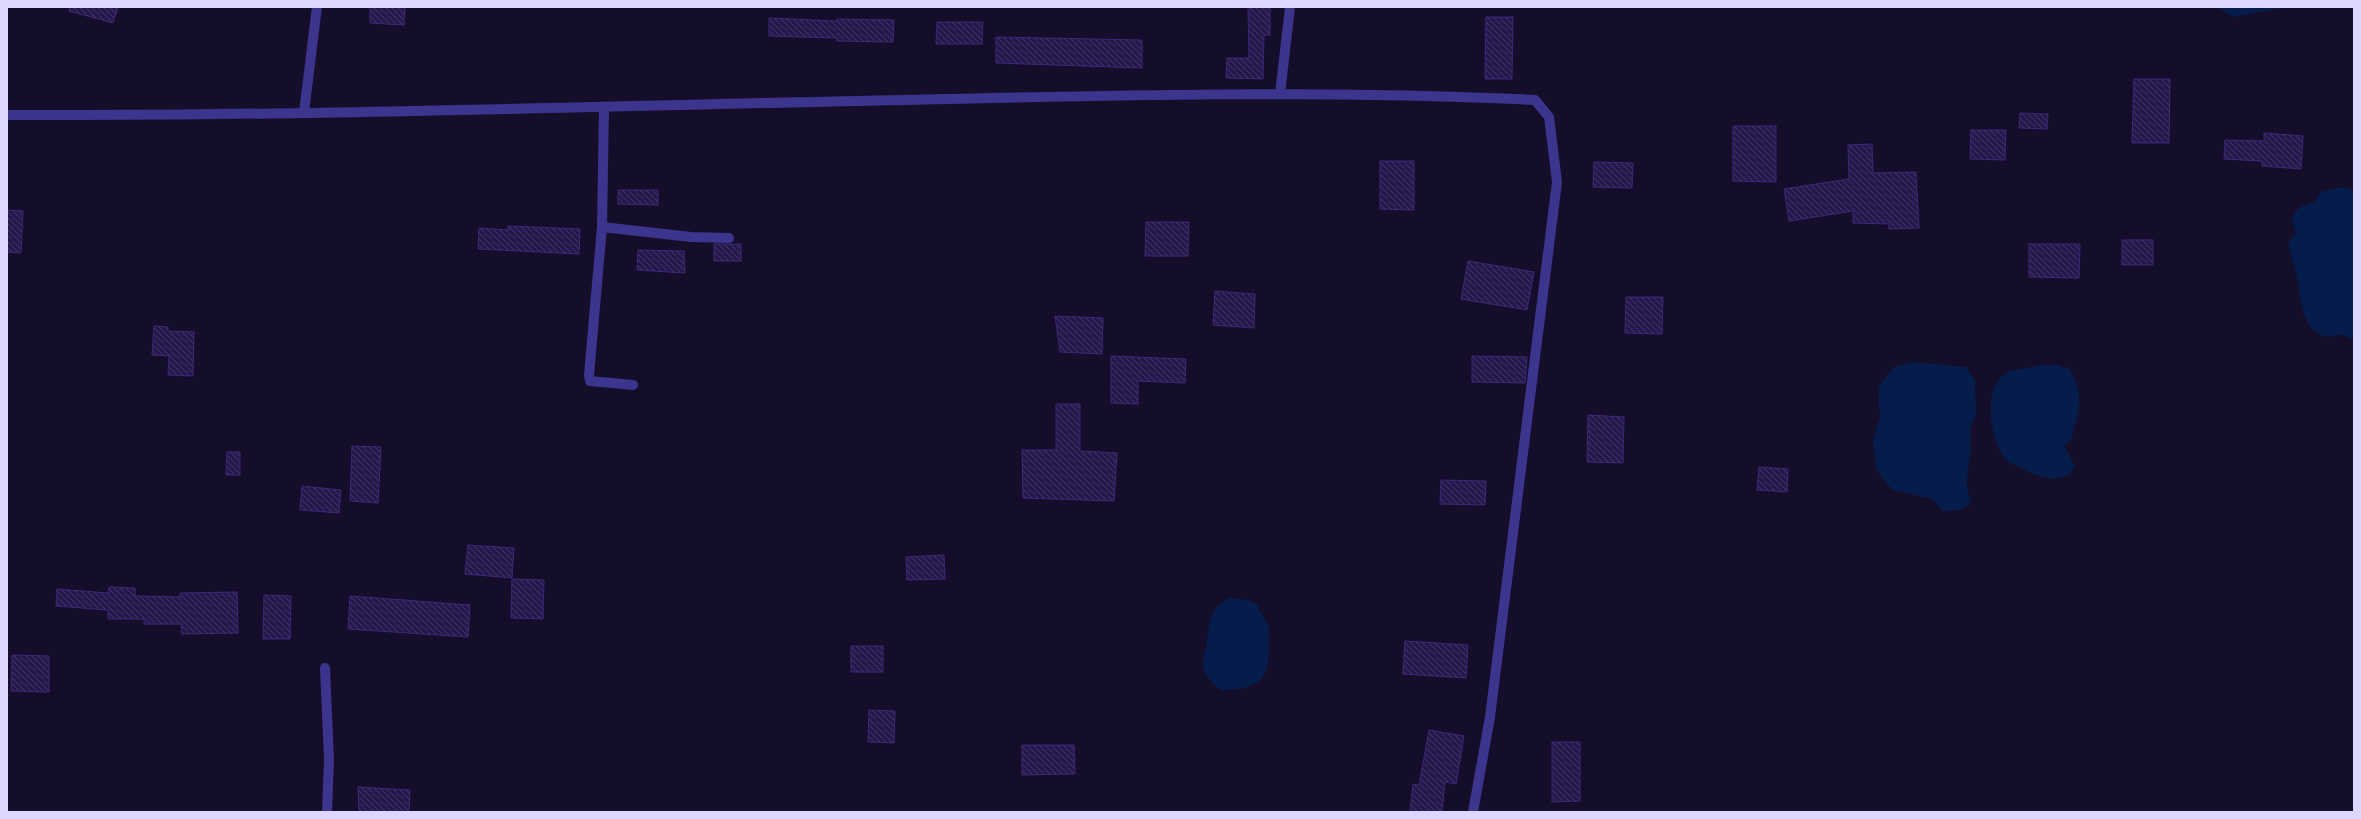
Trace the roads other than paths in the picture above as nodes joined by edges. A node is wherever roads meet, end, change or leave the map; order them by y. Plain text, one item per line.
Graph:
1 (317, 7) edge
2 (1290, 7) edge
3 (1280, 94) junction
4 (604, 106) junction
5 (304, 112) junction
6 (7, 115) edge
7 (602, 227) junction
8 (729, 238) dead end
9 (633, 385) dead end
10 (325, 668) dead end
11 (327, 812) edge
12 (1473, 812) edge

1 - 5 street
2 - 3 street
3 - 4 street
3 - 12 street
4 - 5 street
4 - 7 street
5 - 6 street
7 - 8 street
7 - 9 street
10 - 11 street

